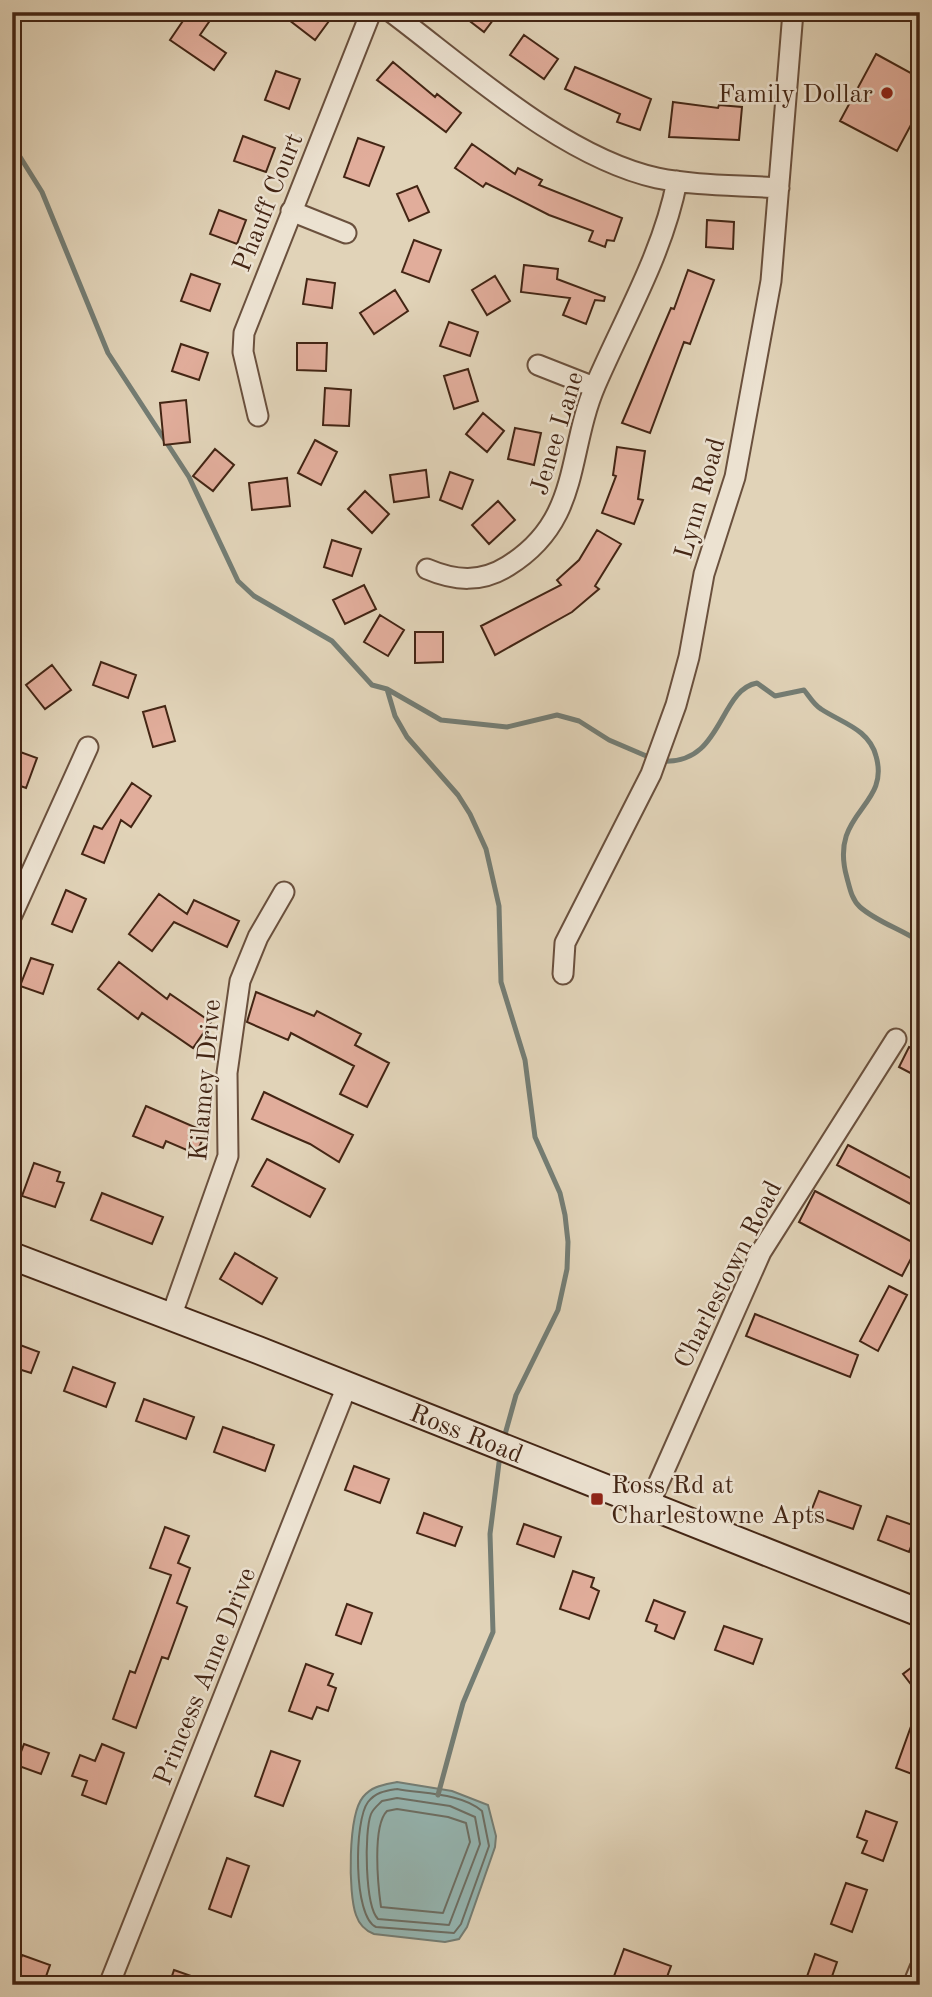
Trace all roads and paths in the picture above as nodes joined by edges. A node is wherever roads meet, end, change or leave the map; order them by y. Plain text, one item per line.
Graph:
1 (371, 12) edge
2 (391, 12) edge
3 (793, 12) edge
4 (677, 181) junction
5 (779, 188) junction
6 (291, 211) junction
7 (346, 233) dead end
8 (538, 365) dead end
9 (594, 387) junction
10 (258, 416) dead end
11 (427, 569) dead end
12 (88, 747) dead end
13 (284, 892) dead end
14 (12, 915) edge
15 (563, 974) dead end
16 (896, 1039) dead end
17 (12, 1256) edge
18 (171, 1317) junction
19 (346, 1386) junction
20 (648, 1507) junction
21 (920, 1613) edge
22 (920, 1968) edge
23 (109, 1985) edge
24 (913, 1985) edge

1 - 6 street, Phauff Court
2 - 4 street
3 - 5 street, Lynn Road
4 - 5 street
4 - 9 street, Jenee Lane
5 - 15 street, Lynn Road
6 - 7 street
6 - 10 street, Phauff Court
8 - 9 street
9 - 11 street, Jenee Lane
12 - 14 street
13 - 18 street, Kilamey Drive
16 - 20 street, Charlestown Road
17 - 18 street, Ross Road
18 - 19 street, Ross Road
19 - 20 street, Ross Road
19 - 23 street, Princess Anne Drive
20 - 21 street, Ross Road
22 - 24 street

